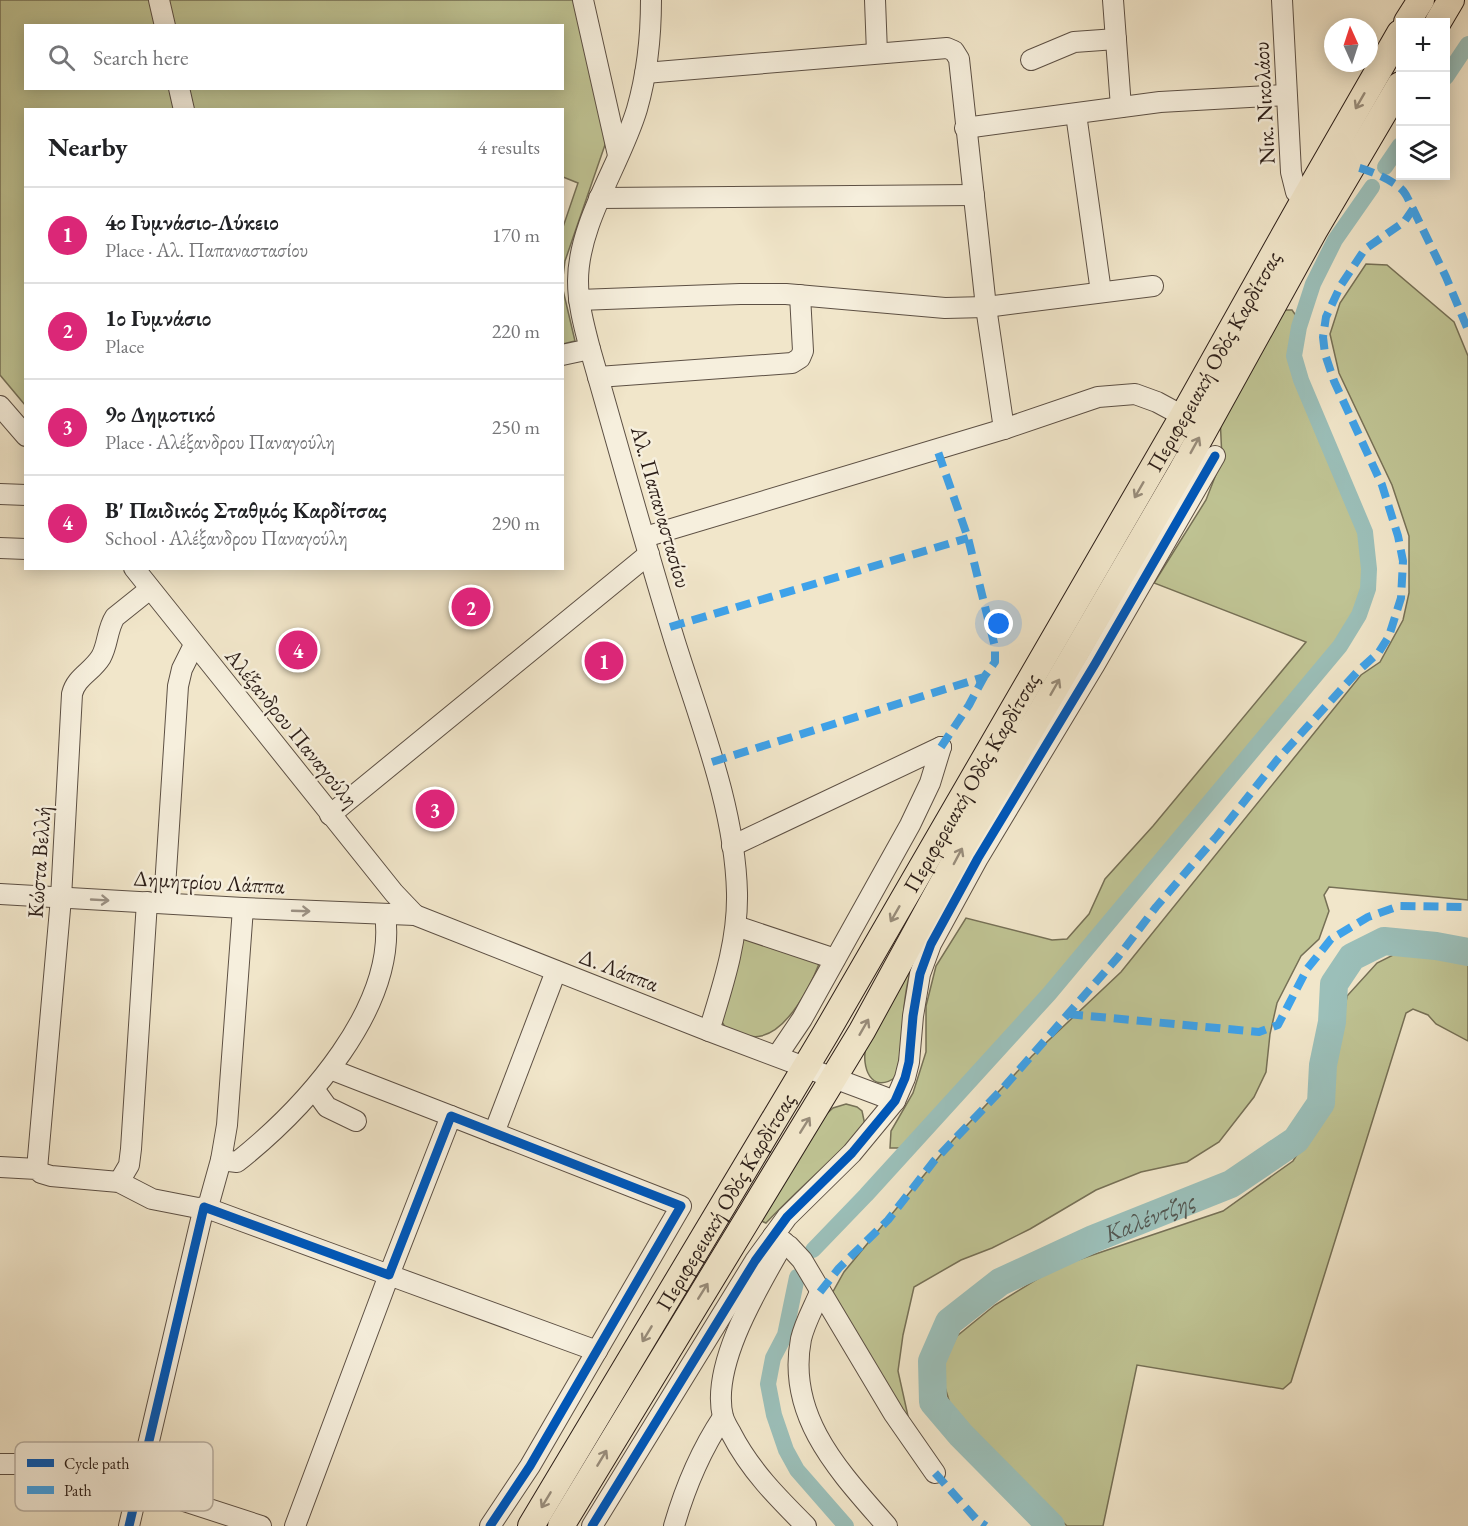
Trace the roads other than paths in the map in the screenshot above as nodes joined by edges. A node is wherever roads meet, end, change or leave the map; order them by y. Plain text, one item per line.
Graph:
1 (159, 0) edge
2 (583, 0) edge
3 (651, 0) edge
4 (875, 0) edge
5 (1113, 0) edge
6 (1282, 0) edge
7 (1421, 0) edge
8 (1451, 0) edge
9 (1410, 18) edge
10 (1440, 18) edge
11 (165, 24) edge
12 (1116, 39) junction
13 (1396, 42) edge
14 (876, 53) junction
15 (1030, 60) dead end
16 (645, 73) junction
17 (179, 90) edge
18 (1396, 93) edge
19 (1286, 95) junction
20 (1121, 107) junction
21 (184, 108) edge
22 (1076, 114) junction
23 (965, 128) junction
24 (618, 155) junction
25 (974, 195) junction
26 (599, 198) junction
27 (1304, 200) junction
28 (1153, 286) dead end
29 (1101, 292) junction
30 (800, 295) junction
31 (579, 300) junction
32 (986, 307) junction
33 (590, 349) junction
34 (564, 356) edge
35 (598, 377) junction
36 (0, 406) edge
37 (1183, 416) junction
38 (1004, 429) junction
39 (24, 434) edge
40 (1215, 456) dead end
41 (0, 494) edge
42 (24, 495) edge
43 (647, 546) junction
44 (0, 548) edge
45 (24, 549) edge
46 (136, 570) edge
47 (150, 589) junction
48 (194, 645) junction
49 (330, 815) junction
50 (732, 846) junction
51 (0, 894) edge
52 (61, 898) junction
53 (155, 902) junction
54 (243, 908) junction
55 (385, 914) junction
56 (415, 915) junction
57 (736, 926) junction
58 (835, 959) junction
59 (556, 971) junction
60 (709, 1031) junction
61 (777, 1056) junction
62 (806, 1067) junction
63 (330, 1069) junction
64 (835, 1077) junction
65 (314, 1089) junction
66 (895, 1101) junction
67 (451, 1116) junction
68 (356, 1121) dead end
69 (494, 1133) junction
70 (220, 1160) junction
71 (0, 1167) edge
72 (37, 1169) junction
73 (119, 1182) junction
74 (204, 1208) junction
75 (778, 1239) junction
76 (389, 1275) junction
77 (820, 1292) junction
78 (597, 1351) junction
79 (723, 1417) junction
80 (148, 1442) edge
81 (935, 1473) dead end
82 (213, 1510) edge
83 (132, 1511) edge
84 (129, 1526) edge
85 (261, 1526) edge
86 (295, 1526) edge
87 (490, 1526) edge
88 (531, 1526) edge
89 (561, 1526) edge
90 (592, 1526) edge
91 (674, 1526) edge
92 (806, 1526) edge
93 (888, 1526) edge

1 - 11 street
2 - 24 street
3 - 16 street, Αλ. Παπαναστασίου
4 - 14 street
5 - 12 street
6 - 19 street, Νικ. Νικολάου
7 - 9 main road
8 - 10 main road
12 - 15 street
12 - 20 street
13 -> 27 main road, Περιφερειακή Οδός Καρδίτσας
14 - 16 street
14 - 23 street
16 - 24 street, Αλ. Παπαναστασίου
17 - 21 street
64 -> 18 main road, Περιφερειακή Οδός Καρδίτσας
19 - 20 street
19 - 27 street, Νικ. Νικολάου
20 - 22 street
22 - 23 street
22 - 29 street
23 - 25 street
24 - 26 street, Αλ. Παπαναστασίου
25 - 26 street
25 - 32 street
26 - 31 street, Αλ. Παπαναστασίου
27 - 37 main road, Περιφερειακή Οδός Καρδίτσας
28 - 29 street
29 - 32 street
30 - 31 street
30 - 32 street
30 - 35 street
31 - 33 street, Αλ. Παπαναστασίου
32 - 38 street
33 - 34 street
33 - 35 street, Αλ. Παπαναστασίου
35 - 43 street, Αλ. Παπαναστασίου
36 - 39 street
37 - 38 street
37 -> 62 main road, Περιφερειακή Οδός Καρδίτσας
38 - 43 street
40 - 66 street
41 - 42 street
43 - 49 street
43 - 50 street, Αλ. Παπαναστασίου
44 - 45 street
46 - 47 street, Αλέξανδρου Παναγούλη
47 - 48 street, Αλέξανδρου Παναγούλη
47 - 52 street, Κώστα Βελλή
48 - 49 street, Αλέξανδρου Παναγούλη
48 - 53 street
49 - 56 street, Αλέξανδρου Παναγούλη
50 - 57 street, Αλ. Παπαναστασίου
50 - 58 street
51 - 52 street, Δημητρίου Λάππα
52 -> 53 street, Δημητρίου Λάππα
52 - 72 street, Κώστα Βελλή
53 - 54 street, Δημητρίου Λάππα
53 - 73 street
54 -> 55 street, Δημητρίου Λάππα
54 - 70 street
55 - 56 street, Δημητρίου Λάππα
55 - 63 street
56 - 59 street, Δ. Λάππα
57 - 58 street
57 - 60 street, Αλ. Παπαναστασίου
58 - 61 street
59 - 60 street, Δ. Λάππα
59 - 69 street
60 - 61 street, Δ. Λάππα
61 - 62 street, Δ. Λάππα
62 - 64 street, Δ. Λάππα
62 -> 88 main road, Περιφερειακή Οδός Καρδίτσας
63 - 65 street
63 - 67 street
64 - 66 street, Δ. Λάππα
89 -> 64 main road, Περιφερειακή Οδός Καρδίτσας
65 - 68 street
65 - 70 street
66 - 75 street
67 - 69 street
67 - 76 street
69 - 78 street
70 - 74 street
71 - 72 street
72 - 73 street
73 - 74 street
74 - 76 street
74 - 80 street
75 - 77 street
75 - 79 street
75 - 90 street
76 - 78 street
76 - 86 street
77 - 81 street
77 - 93 street
78 - 87 street
79 - 91 street
79 - 92 street
82 - 85 street
83 - 84 street

